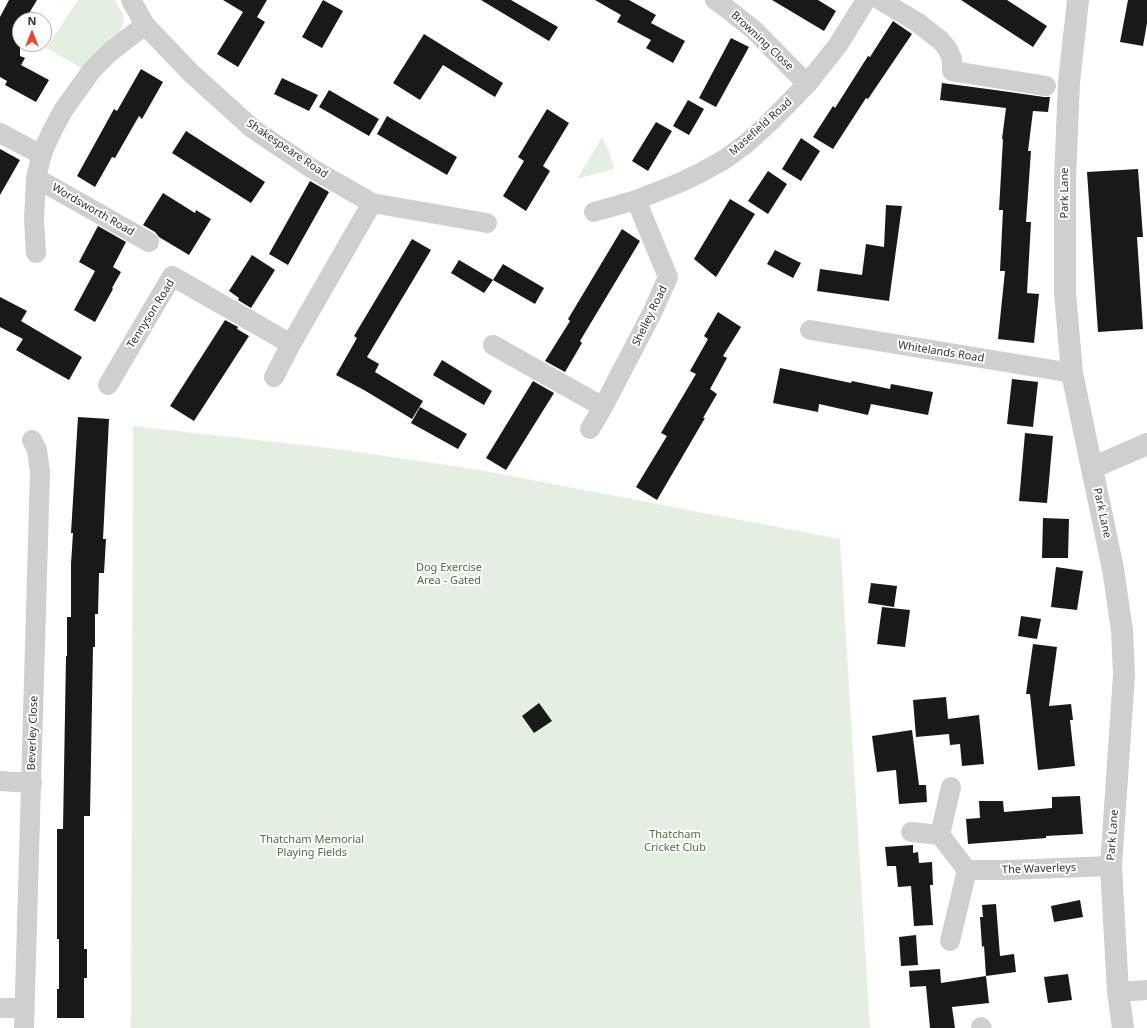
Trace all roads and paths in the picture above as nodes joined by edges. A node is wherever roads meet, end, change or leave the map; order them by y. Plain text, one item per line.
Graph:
1 (131, 0) edge
2 (715, 0) edge
3 (866, 0) edge
4 (880, 0) edge
5 (1078, 0) edge
6 (146, 25) junction
7 (807, 84) junction
8 (1046, 86) dead end
9 (0, 133) edge
10 (42, 155) junction
11 (36, 178) junction
12 (636, 200) junction
13 (372, 203) junction
14 (594, 212) dead end
15 (487, 223) dead end
16 (149, 242) dead end
17 (36, 253) dead end
18 (810, 330) dead end
19 (291, 344) junction
20 (494, 345) dead end
21 (1072, 373) junction
22 (274, 377) dead end
23 (108, 385) dead end
24 (604, 407) junction
25 (590, 429) dead end
26 (32, 440) dead end
27 (1147, 444) edge
28 (1092, 468) junction
29 (0, 781) edge
30 (32, 783) junction
31 (951, 787) dead end
32 (911, 832) dead end
33 (940, 834) junction
34 (1111, 866) junction
35 (967, 870) junction
36 (950, 941) dead end
37 (1147, 990) edge
38 (1118, 992) junction
39 (0, 1008) edge
40 (25, 1008) junction
41 (24, 1028) edge
42 (1122, 1028) edge

1 - 6 street, Shakespeare Road
2 - 7 street, Browning Close
3 - 7 street, Masefield Road
4 - 8 street
5 - 21 street, Park Lane
6 - 10 street, Wordsworth Road
6 - 13 street, Shakespeare Road
7 - 12 street, Masefield Road
9 - 10 street
10 - 11 street, Wordsworth Road
11 - 16 street, Wordsworth Road
11 - 17 street, Wordsworth Road
12 - 14 street, Masefield Road
12 - 24 street, Shelley Road
13 - 15 street, Shakespeare Road
13 - 19 street
18 - 21 street, Whitelands Road
19 - 22 street
19 - 23 street, Tennyson Road
20 - 24 street
21 - 28 street, Park Lane
24 - 25 street, Shelley Road
26 - 30 street, Beverley Close
27 - 28 street
28 - 34 street, Park Lane
29 - 30 street
30 - 40 street, Beverley Close
31 - 33 street
32 - 33 street
33 - 35 street
34 - 35 street, The Waverleys
34 - 38 street, Park Lane
35 - 36 street
37 - 38 street
38 - 42 street, Park Lane
39 - 40 street
40 - 41 street, Beverley Close

